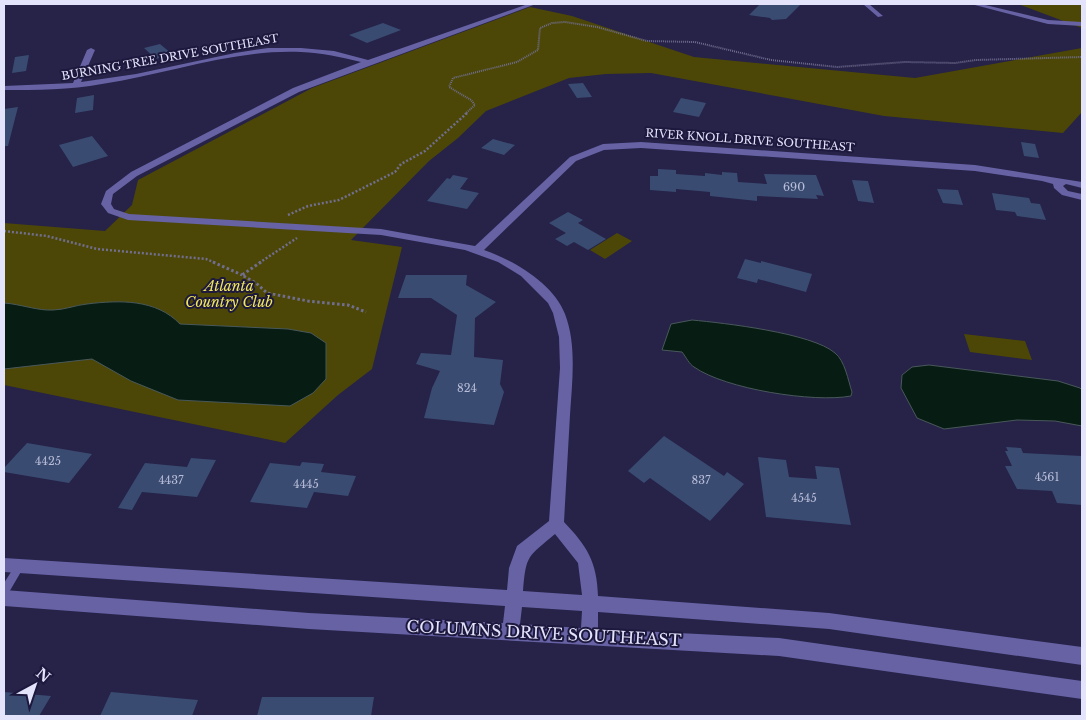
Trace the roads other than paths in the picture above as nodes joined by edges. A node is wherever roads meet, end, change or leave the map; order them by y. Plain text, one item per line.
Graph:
1 (533, 4) edge
2 (866, 4) edge
3 (974, 4) edge
4 (880, 16) dead end
5 (1082, 24) edge
6 (91, 50) dead end
7 (368, 62) junction
8 (76, 86) junction
9 (4, 88) edge
10 (1059, 183) junction
11 (1082, 185) edge
12 (1082, 197) edge
13 (477, 250) junction
14 (556, 524) junction
15 (11, 566) edge
16 (4, 591) edge
17 (4, 598) edge
18 (514, 599) junction
19 (589, 604) junction
20 (511, 631) junction
21 (590, 635) junction
22 (1082, 656) edge
23 (1082, 690) edge

1 - 7 street
2 - 4 street
3 - 5 street
6 - 8 street
7 - 8 street, BURNING TREE DRIVE SOUTHEAST
7 - 13 street
8 - 9 street, BURNING TREE DRIVE SOUTHEAST
10 - 11 street, RIVER KNOLL DRIVE SOUTHEAST
10 - 12 street, RIVER KNOLL DRIVE SOUTHEAST
10 - 13 street, RIVER KNOLL DRIVE SOUTHEAST
13 - 14 street
14 - 18 street
14 - 19 street
15 - 16 lane
15 - 18 street
17 - 20 street, COLUMNS DRIVE SOUTHEAST
18 - 19 street
18 - 20 street
19 - 21 street
19 - 22 street
20 - 21 street, COLUMNS DRIVE SOUTHEAST
21 - 23 street, COLUMNS DRIVE SOUTHEAST

